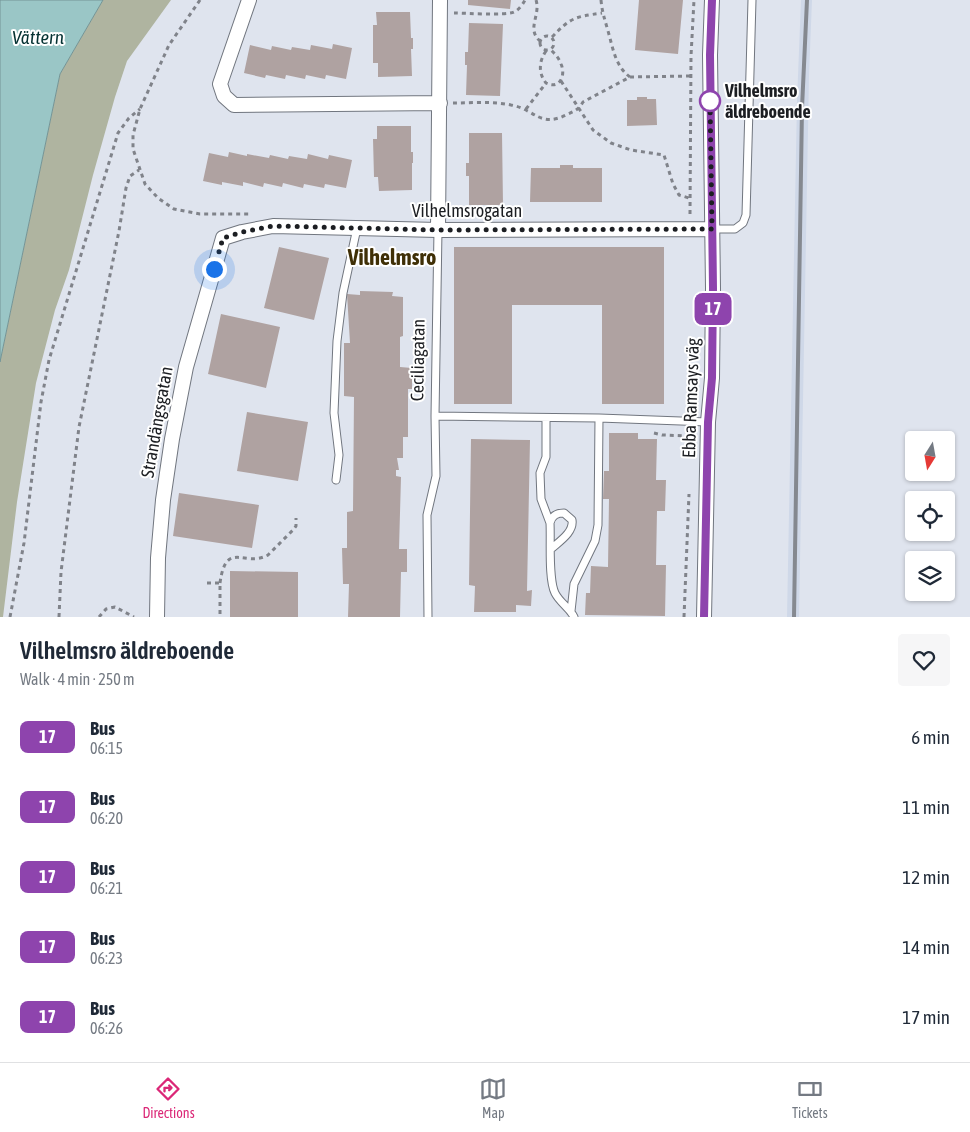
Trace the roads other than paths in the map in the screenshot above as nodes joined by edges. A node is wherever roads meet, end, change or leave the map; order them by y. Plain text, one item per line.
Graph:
1 (249, 0) edge
2 (712, 0) edge
3 (752, 0) edge
4 (441, 6) edge
5 (440, 103) junction
6 (357, 228) junction
7 (712, 229) junction
8 (438, 230) junction
9 (223, 238) joint
10 (435, 416) junction
11 (546, 418) junction
12 (599, 418) junction
13 (708, 422) junction
14 (336, 480) dead end
15 (550, 523) junction
16 (551, 549) junction
17 (573, 614) edge
18 (157, 617) edge
19 (428, 617) edge
20 (704, 617) edge

1 - 5 street
2 - 7 street, Ebba Ramsays väg
3 - 7 lane
4 - 5 street, Ceciliagatan
5 - 8 street, Ceciliagatan
6 - 8 street, Vilhelmsrogatan
6 - 9 street, Vilhelmsrogatan
6 - 14 lane
7 - 8 street, Vilhelmsrogatan
7 - 13 street, Ebba Ramsays väg
8 - 10 lane, Ceciliagatan
9 - 18 street, Strandängsgatan
10 - 11 lane
10 - 19 lane, Ceciliagatan
11 - 12 lane
11 - 15 lane
12 - 13 lane
12 - 17 lane
13 - 20 street, Ebba Ramsays väg
15 - 16 lane
15 - 16 lane
16 - 17 lane

